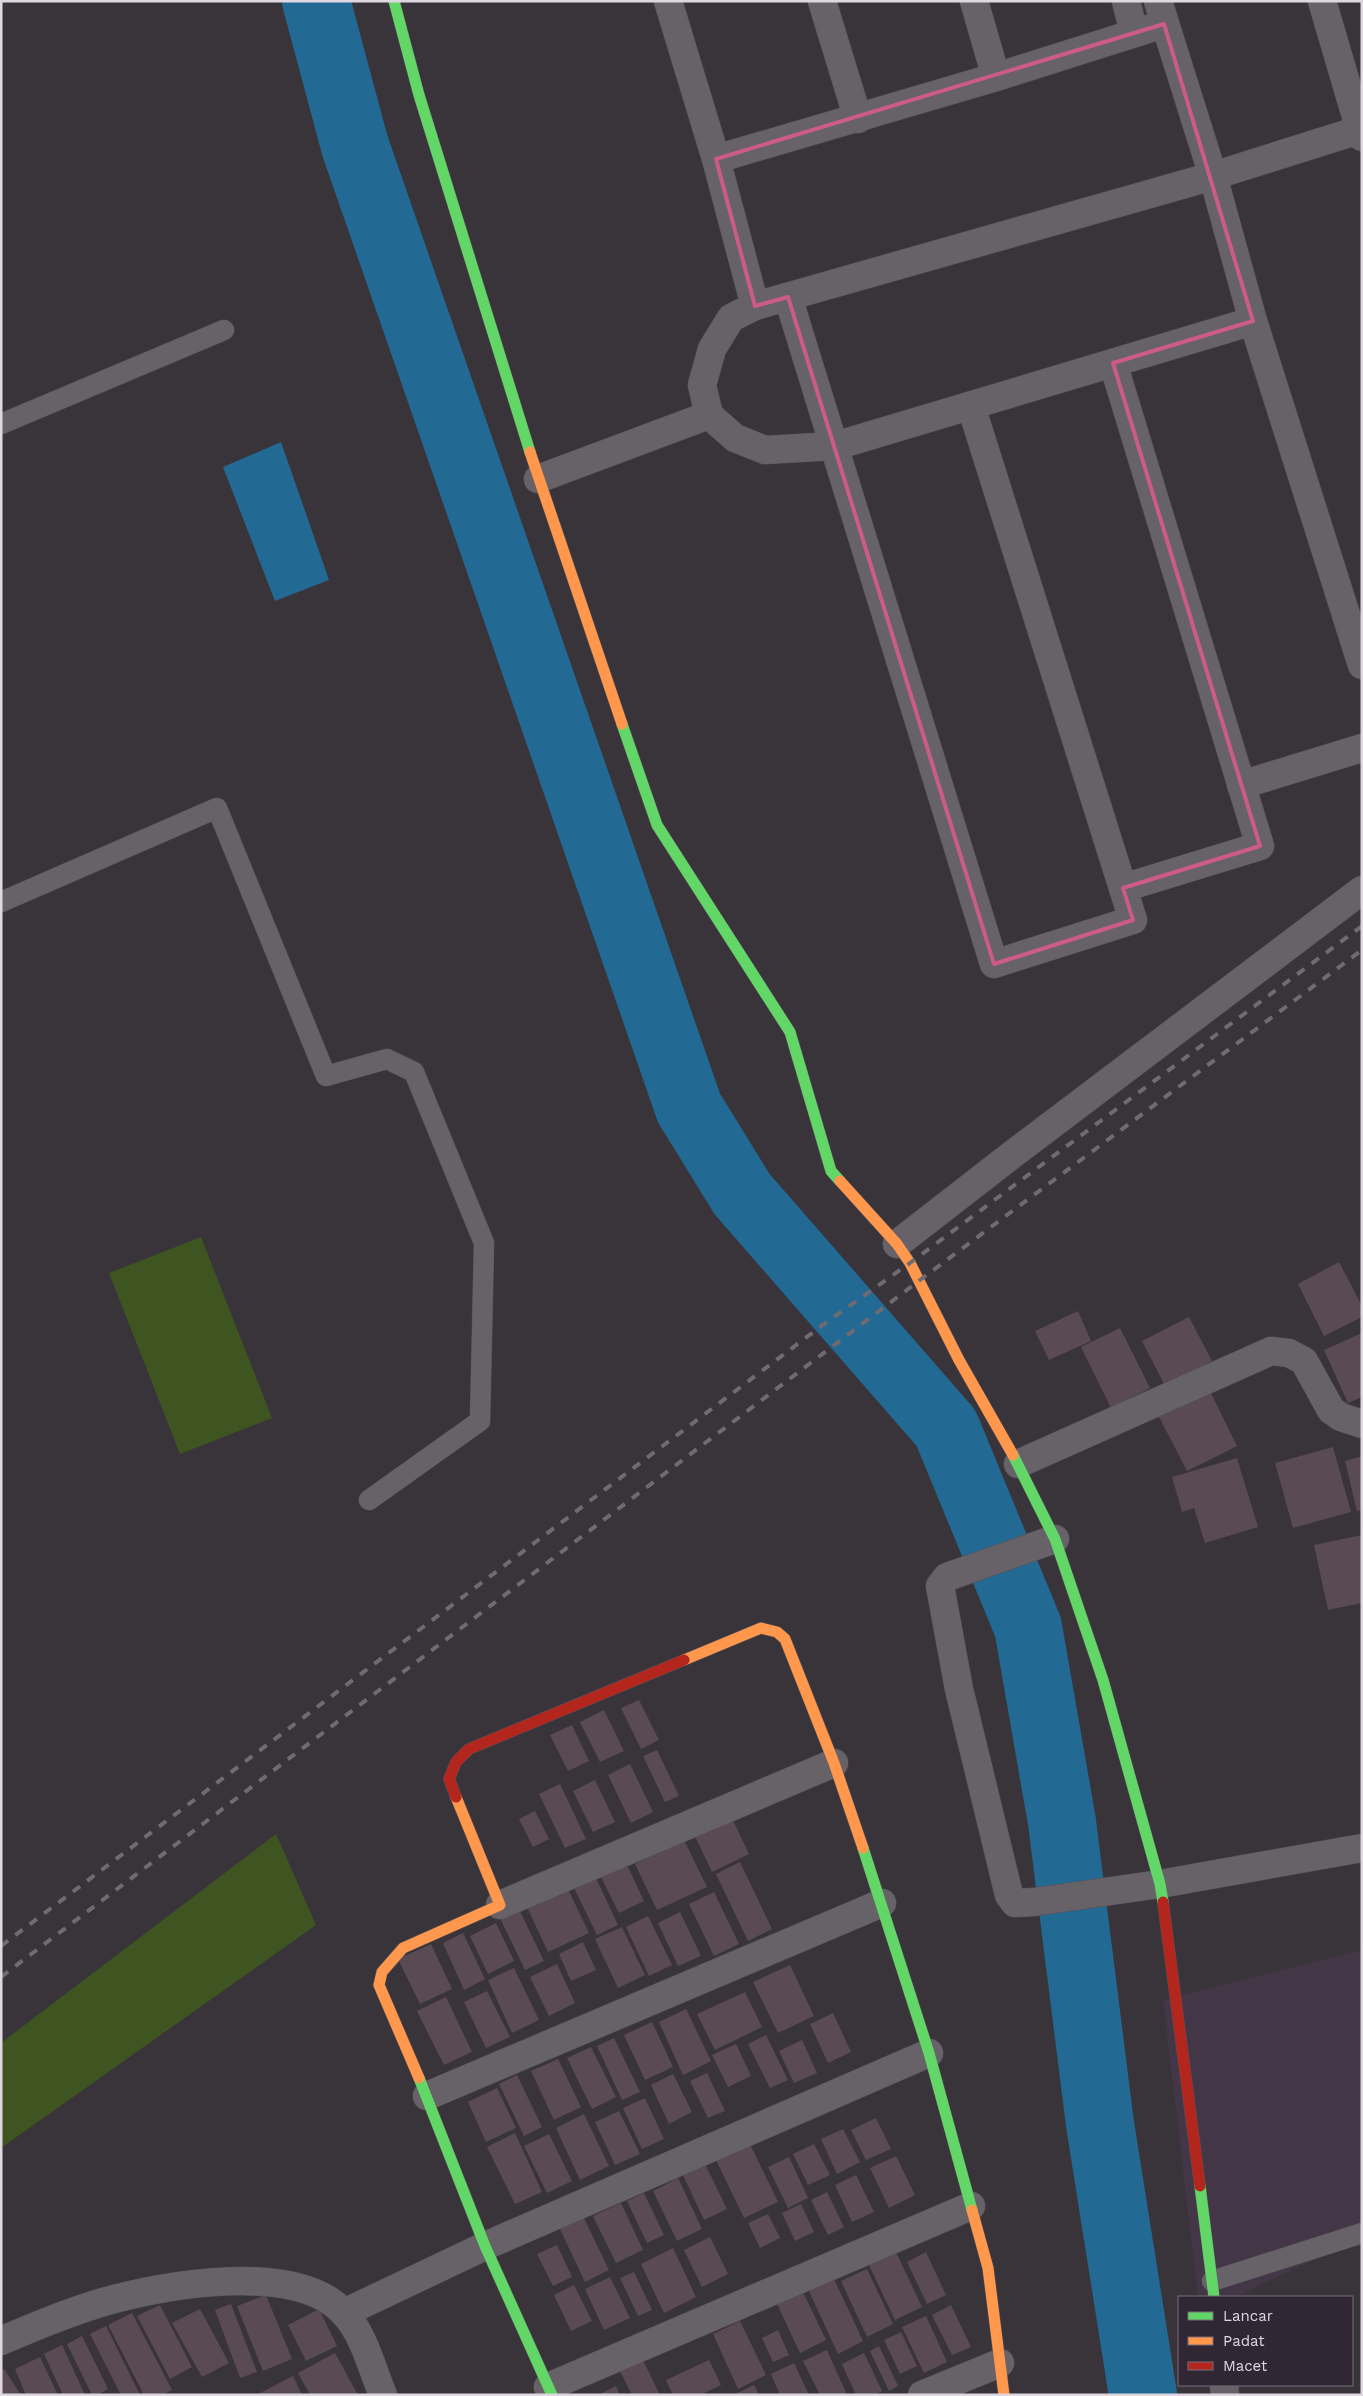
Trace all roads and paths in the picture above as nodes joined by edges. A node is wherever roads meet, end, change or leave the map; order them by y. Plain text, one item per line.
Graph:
1 (394, 1) edge
2 (668, 1) edge
3 (822, 1) edge
4 (974, 1) edge
5 (1126, 1) edge
6 (1322, 1) edge
7 (1161, 13) edge
8 (1134, 33) junction
9 (996, 77) junction
10 (858, 119) junction
11 (1361, 132) edge
12 (716, 159) junction
13 (1213, 176) junction
14 (788, 297) junction
15 (755, 306) junction
16 (1253, 322) junction
17 (224, 330) dead end
18 (1113, 364) junction
19 (971, 406) junction
20 (709, 415) junction
21 (1, 424) edge
22 (835, 446) junction
23 (538, 479) junction
24 (1362, 665) edge
25 (1362, 748) edge
26 (1241, 785) junction
27 (1123, 888) junction
28 (1362, 890) edge
29 (1, 902) edge
30 (897, 1244) junction
31 (1362, 1424) edge
32 (1018, 1464) junction
33 (369, 1500) dead end
34 (1055, 1539) junction
35 (834, 1763) junction
36 (1362, 1848) edge
37 (1160, 1884) junction
38 (882, 1903) junction
39 (500, 1905) junction
40 (929, 2053) junction
41 (427, 2096) junction
42 (971, 2206) junction
43 (1362, 2234) edge
44 (485, 2246) junction
45 (1213, 2289) edge
46 (344, 2313) junction
47 (1, 2341) edge
48 (1000, 2363) junction
49 (550, 2391) edge
50 (383, 2395) edge
51 (922, 2395) edge
52 (1004, 2395) edge

1 - 23 street
2 - 12 street
3 - 10 street
4 - 9 street
5 - 8 street
6 - 11 street
7 - 8 street
7 - 13 street
8 - 9 street
9 - 10 street
10 - 12 street
11 - 13 street
12 - 15 street
13 - 14 street
13 - 16 street
14 - 15 street
14 - 22 street
15 - 20 street
16 - 18 street
16 - 24 street
17 - 21 lane
18 - 19 street
18 - 26 street
19 - 22 street
19 - 27 street
20 - 22 street
20 - 23 street
22 - 27 street
23 - 30 street
25 - 26 street
26 - 27 street
28 - 30 street
29 - 33 lane
30 - 32 street
31 - 32 street
32 - 34 street
34 - 37 street
34 - 37 street
35 - 38 street
35 - 39 street
35 - 39 street
36 - 37 street
37 - 45 street
38 - 40 street
38 - 41 street
39 - 41 street
40 - 42 street
40 - 44 street
41 - 44 street
42 - 48 street
42 - 49 street
43 - 45 lane
44 - 46 street
44 - 49 street
46 - 47 street
46 - 50 street
48 - 51 street
48 - 52 street

